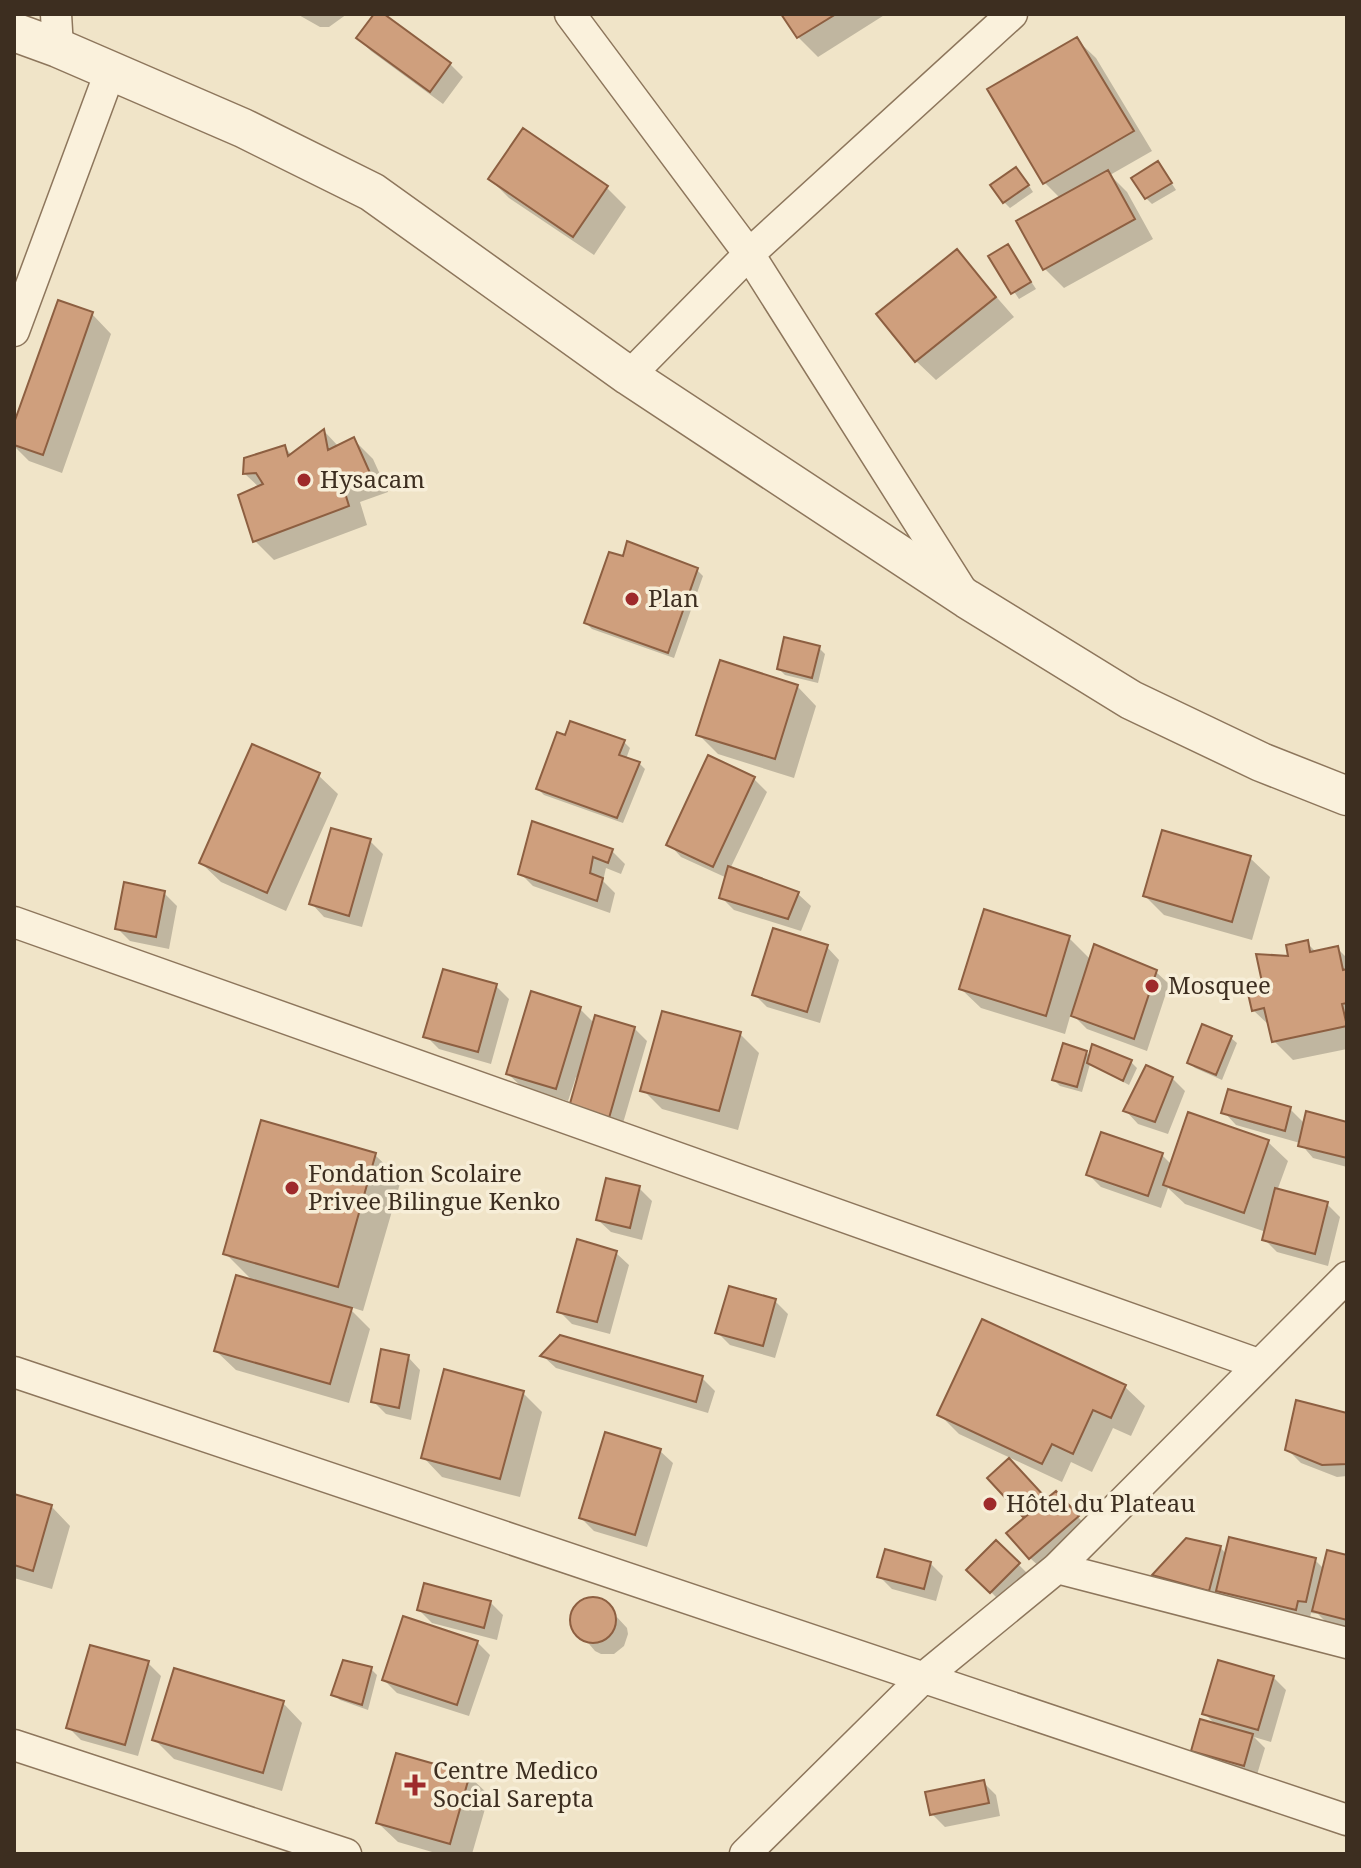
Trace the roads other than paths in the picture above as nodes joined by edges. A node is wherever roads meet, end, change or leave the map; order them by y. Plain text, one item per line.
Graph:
1 (570, 14) edge
2 (1012, 14) edge
3 (57, 31) edge
4 (14, 32) edge
5 (110, 72) junction
6 (749, 254) junction
7 (14, 331) edge
8 (629, 376) junction
9 (967, 599) junction
10 (1347, 796) edge
11 (14, 922) edge
12 (1347, 1277) edge
13 (1258, 1364) junction
14 (14, 1372) edge
15 (1057, 1568) junction
16 (1347, 1643) edge
17 (923, 1678) junction
18 (14, 1745) edge
19 (1347, 1820) edge
20 (346, 1854) edge
21 (745, 1854) edge

1 - 6 street
2 - 6 street
3 - 4 street
3 - 5 street
5 - 7 street
5 - 8 street
6 - 8 street
6 - 9 street
8 - 9 street
9 - 10 street
11 - 13 street
12 - 13 street
13 - 15 street
14 - 17 street
15 - 16 street
15 - 17 street
17 - 19 street
17 - 21 street
18 - 20 street

